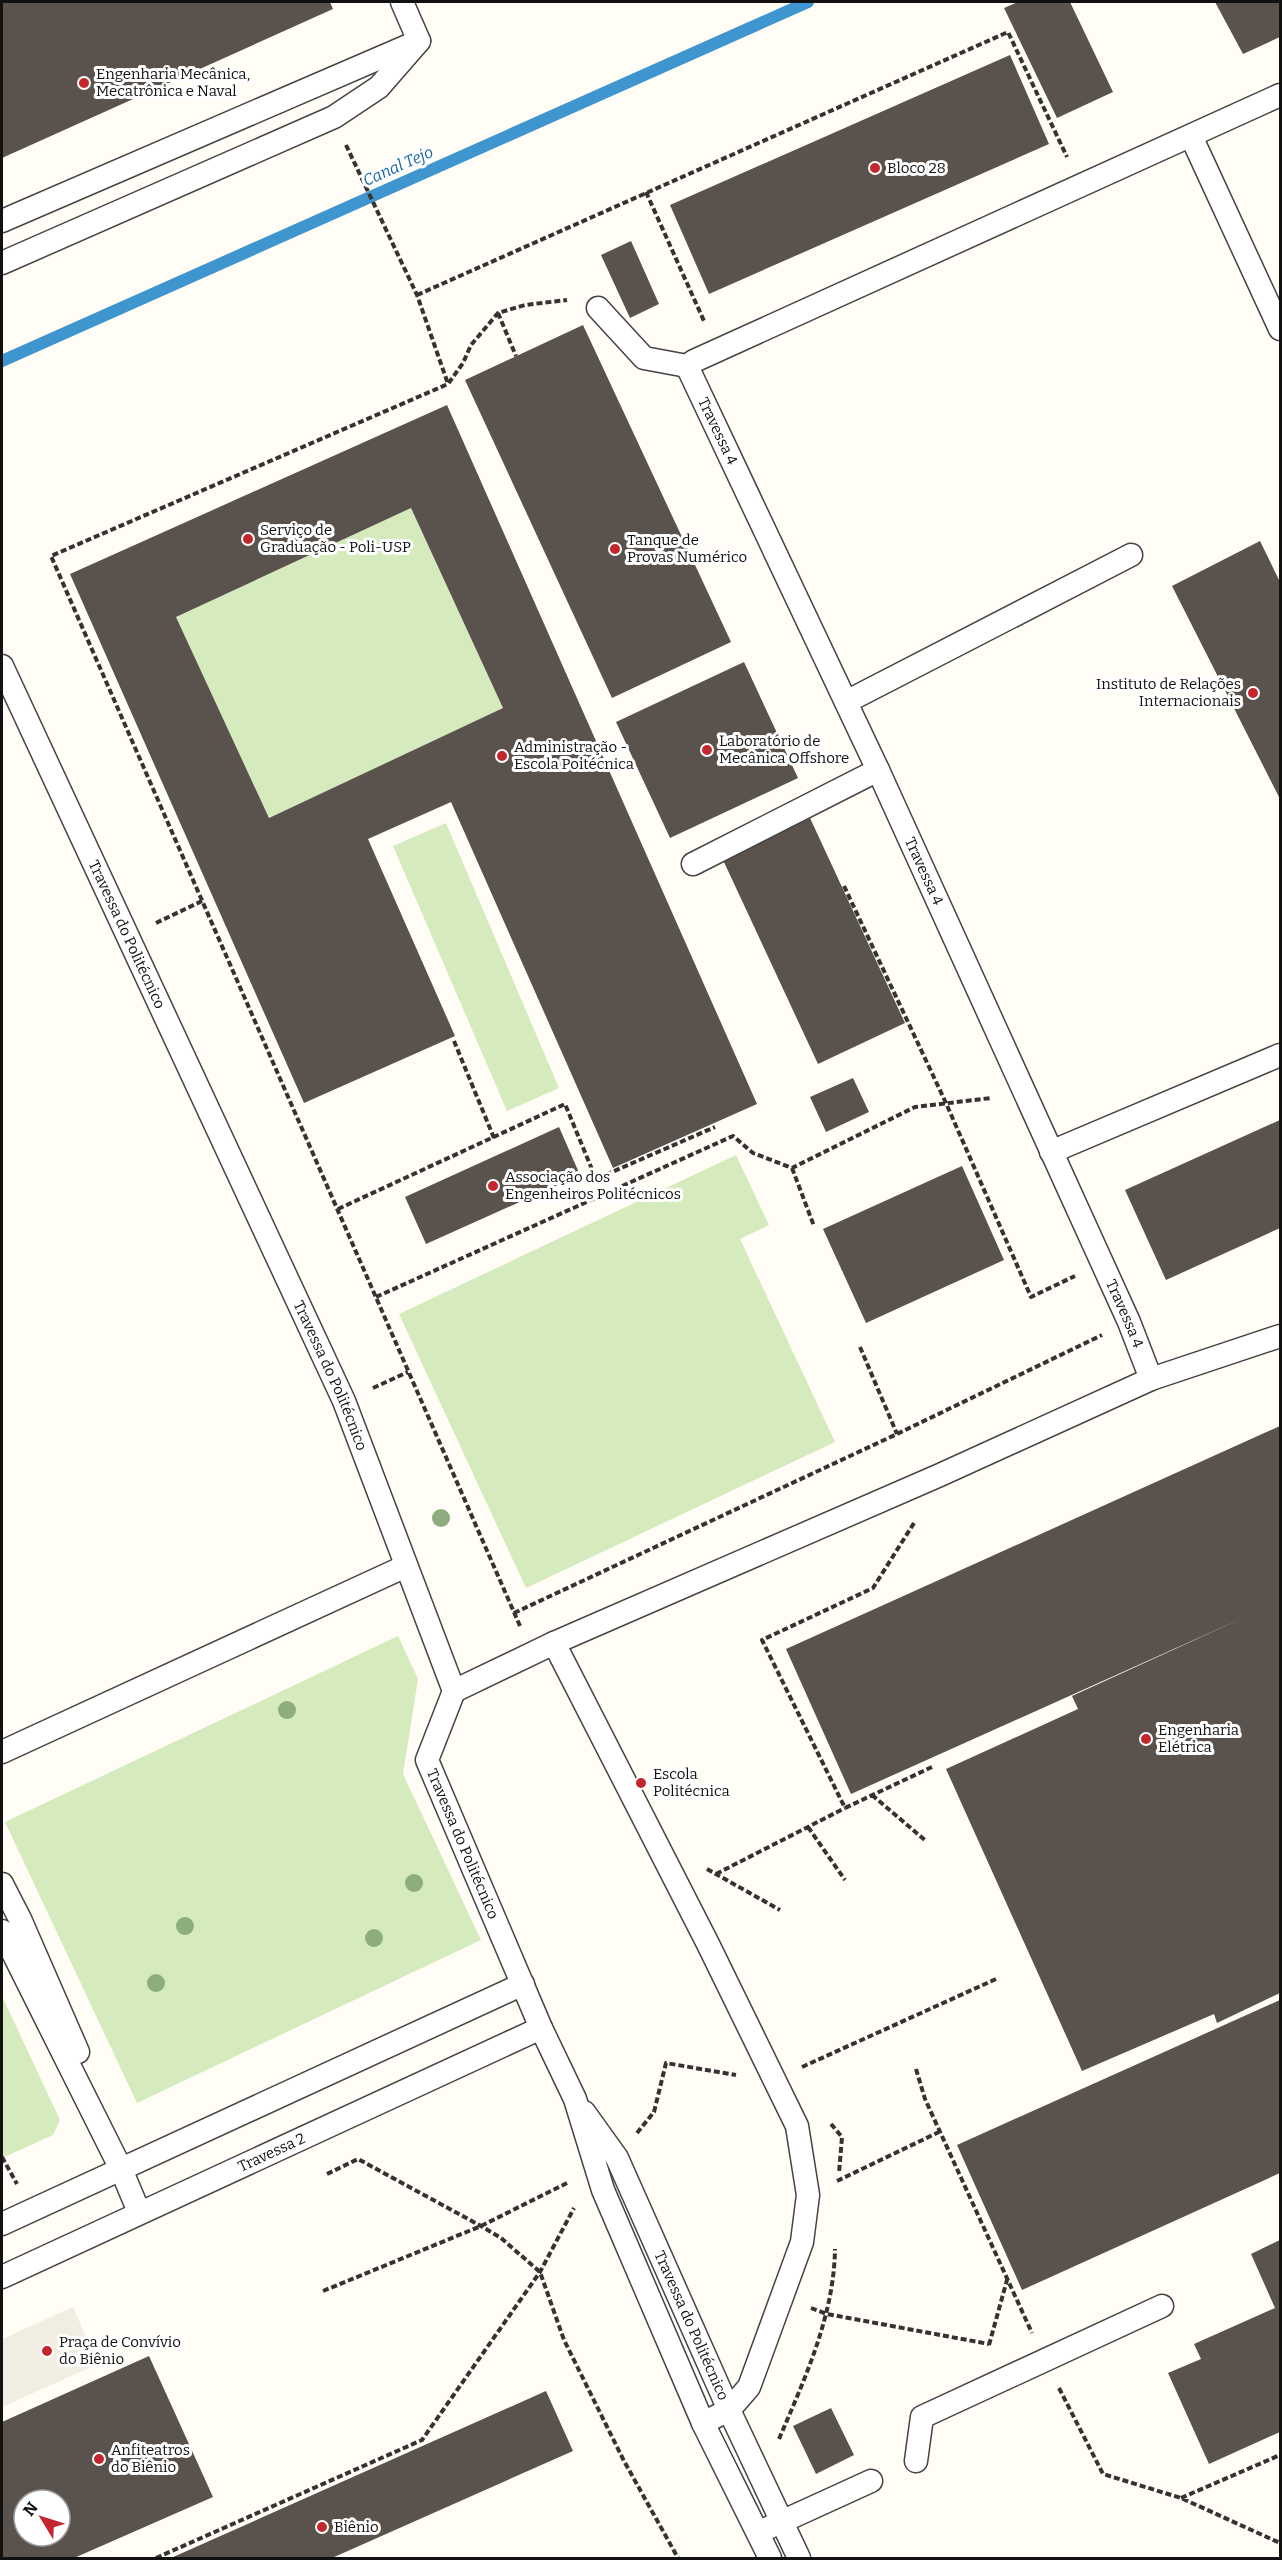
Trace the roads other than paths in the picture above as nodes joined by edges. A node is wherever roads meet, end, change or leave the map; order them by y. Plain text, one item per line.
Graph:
1 (402, 2) edge
2 (419, 41) junction
3 (1281, 95) edge
4 (1191, 136) junction
5 (2, 221) edge
6 (2, 263) edge
7 (598, 308) road end
8 (1281, 329) edge
9 (687, 366) junction
10 (1131, 555) dead end
11 (2, 666) edge
12 (846, 702) junction
13 (878, 770) junction
14 (693, 864) dead end
15 (1281, 1055) edge
16 (1051, 1152) junction
17 (1281, 1336) edge
18 (1151, 1379) junction
19 (406, 1566) junction
20 (554, 1643) junction
21 (454, 1691) junction
22 (2, 1752) edge
23 (2, 1884) edge
24 (2, 1931) edge
25 (523, 1984) junction
26 (541, 2028) junction
27 (574, 2099) junction
28 (121, 2169) junction
29 (139, 2212) junction
30 (2, 2224) edge
31 (2, 2277) edge
32 (1162, 2306) dead end
33 (729, 2410) junction
34 (703, 2423) junction
35 (915, 2461) dead end
36 (871, 2481) dead end
37 (782, 2522) junction
38 (759, 2533) junction
39 (770, 2559) edge
40 (799, 2559) edge

1 - 2 lane
2 - 5 lane
2 - 6 lane
3 - 4 lane
4 - 8 lane
4 - 9 lane
7 - 9 lane
9 - 12 lane, Travessa 4
10 - 12 lane
11 - 19 lane, Travessa do Politécnico
12 - 13 lane, Travessa 4
13 - 14 lane
13 - 16 lane, Travessa 4
15 - 16 lane
16 - 18 lane, Travessa 4
17 - 18 lane
18 - 20 lane
19 - 21 lane, Travessa do Politécnico
19 - 22 lane
20 - 21 lane
20 - 33 lane
21 - 25 lane, Travessa do Politécnico
23 - 28 lane
24 - 28 lane
25 - 26 lane, Travessa do Politécnico
25 - 28 lane
26 - 27 lane, Travessa do Politécnico
26 - 29 lane, Travessa 2
27 - 33 lane, Travessa do Politécnico
27 - 34 lane, Travessa do Politécnico
28 - 29 lane
28 - 30 lane
29 - 31 lane, Travessa 2
32 - 35 lane
33 - 34 lane
33 - 37 lane, Travessa do Politécnico
34 - 38 lane, Travessa do Politécnico
36 - 37 lane
37 - 38 lane
37 - 40 lane, Travessa do Politécnico
38 - 39 lane, Travessa do Politécnico

